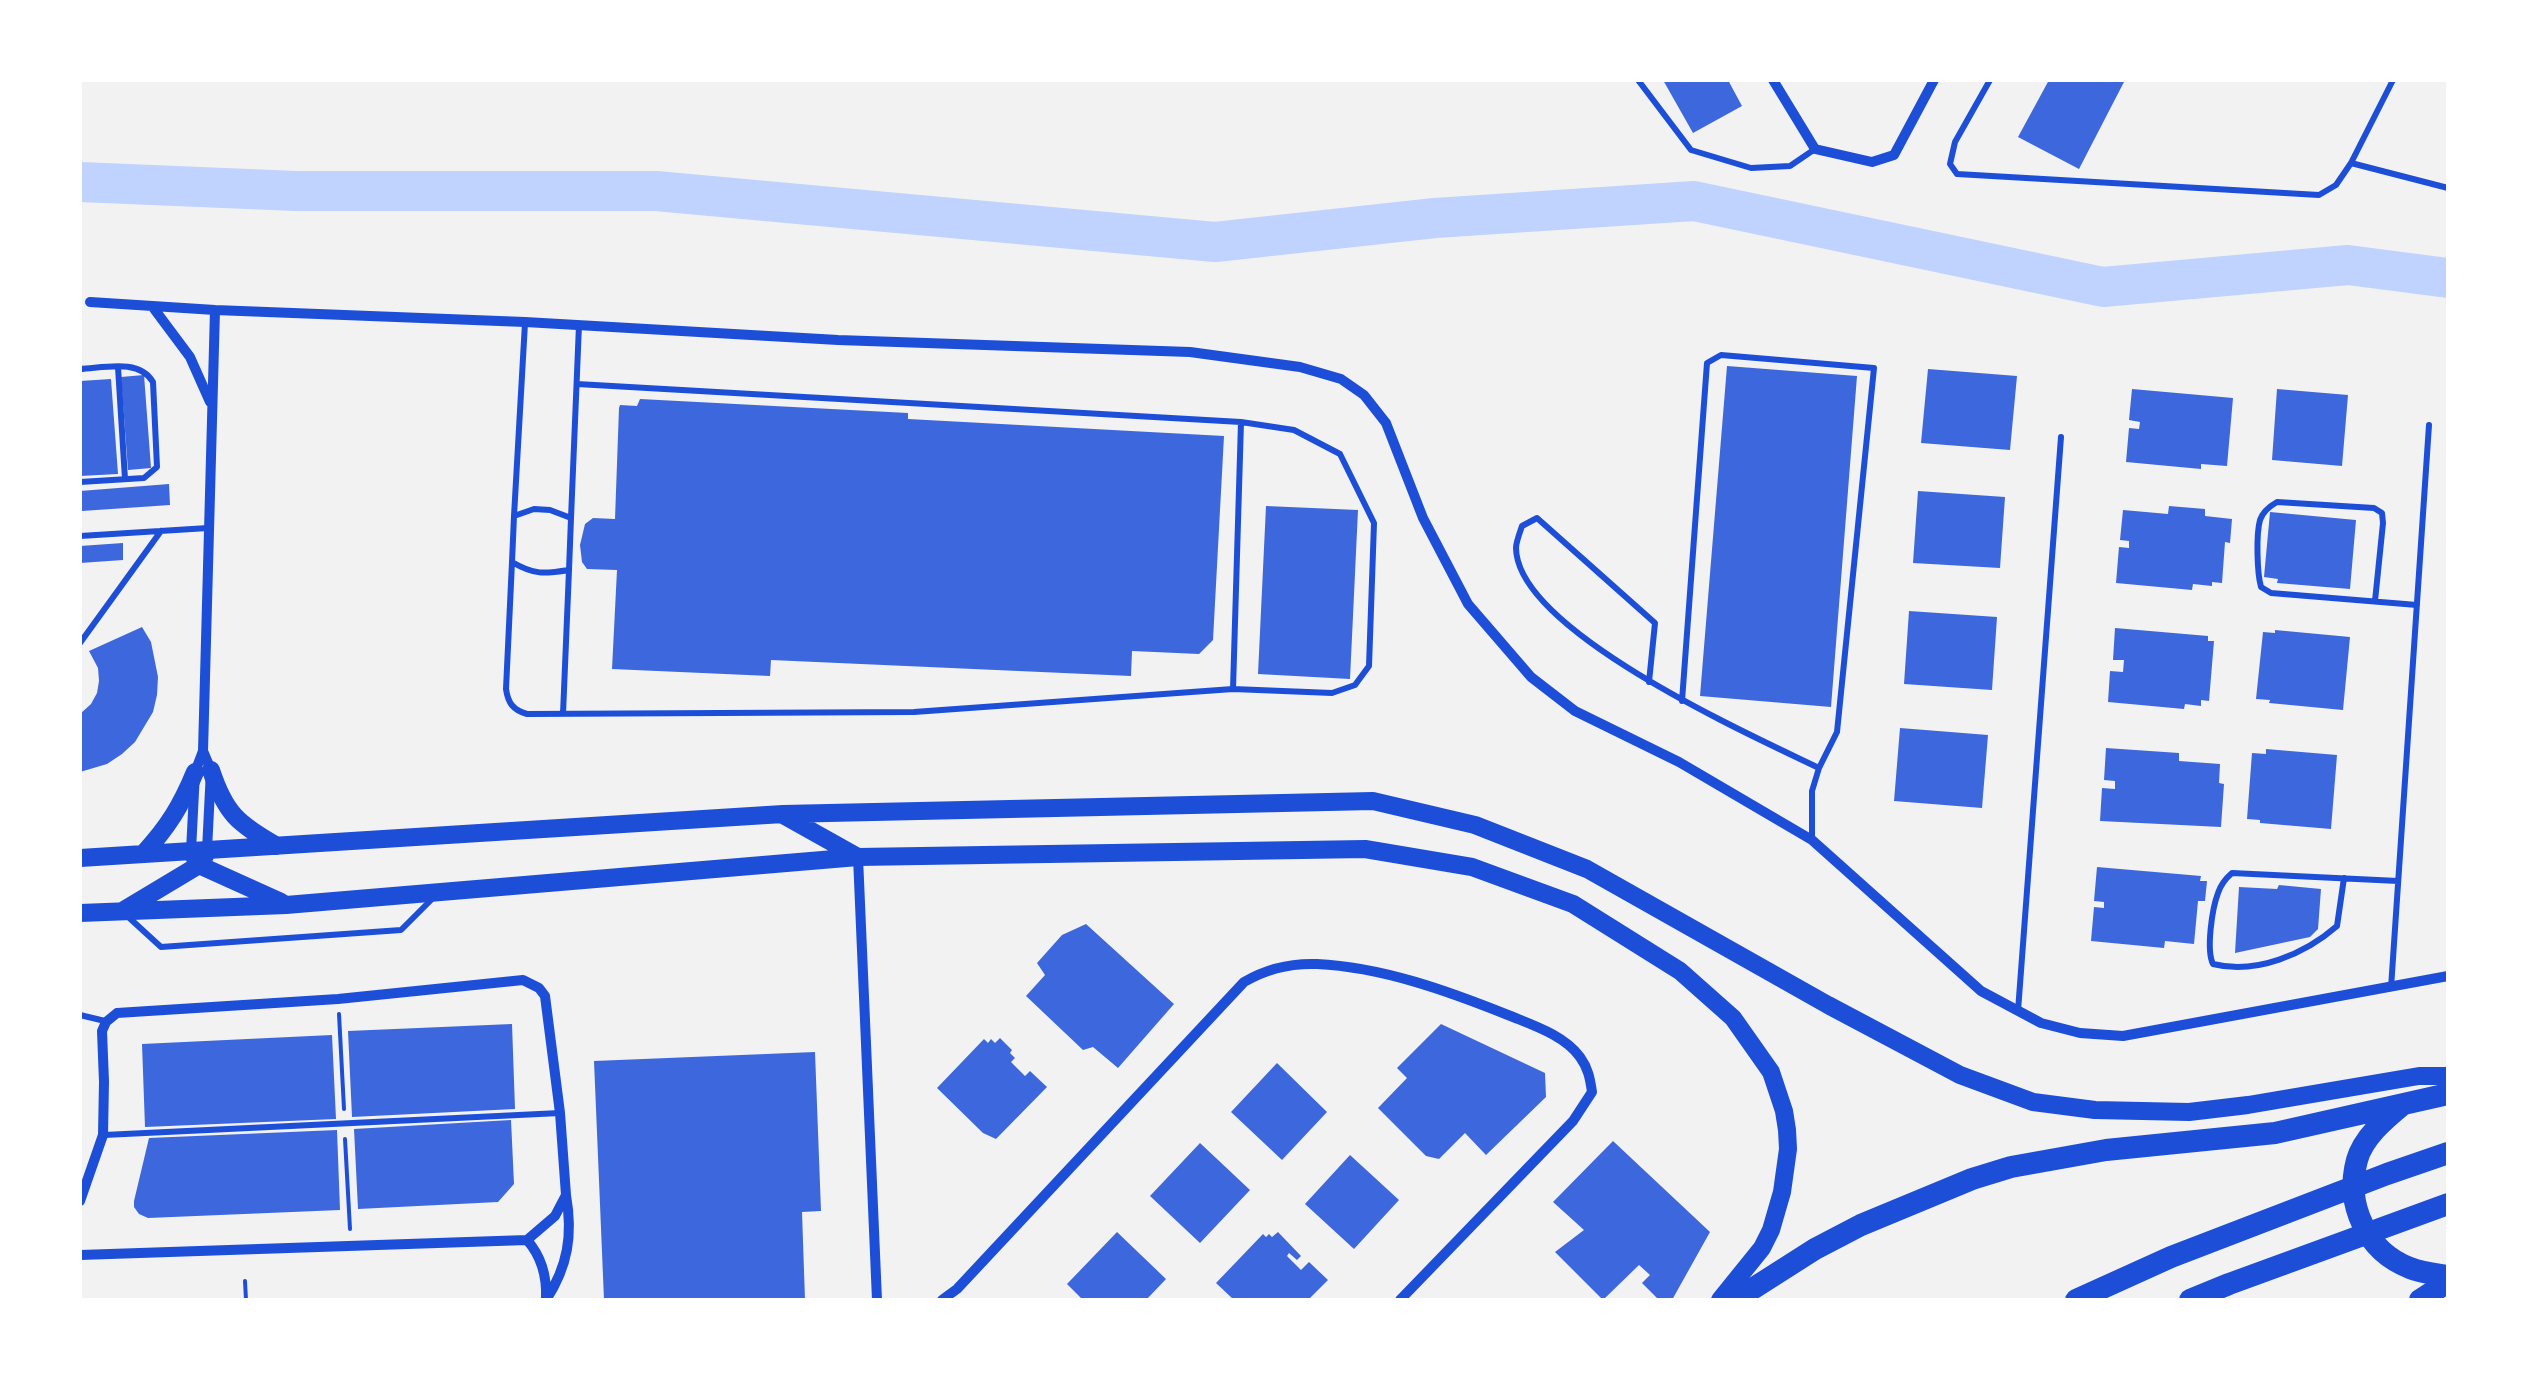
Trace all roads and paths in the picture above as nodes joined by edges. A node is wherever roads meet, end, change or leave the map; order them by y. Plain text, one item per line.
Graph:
1 (1638, 80) edge
2 (1773, 80) edge
3 (1934, 80) edge
4 (1990, 80) edge
5 (2393, 80) edge
6 (1815, 149) junction
7 (2351, 163) junction
8 (2448, 188) edge
9 (85, 302) edge
10 (152, 306) junction
11 (216, 310) junction
12 (525, 322) junction
13 (579, 325) junction
14 (118, 367) junction
15 (80, 370) edge
16 (577, 384) junction
17 (213, 408) junction
18 (1241, 422) junction
19 (2430, 426) dead end
20 (2061, 437) dead end
21 (124, 479) junction
22 (80, 482) edge
23 (514, 516) junction
24 (571, 518) junction
25 (210, 528) junction
26 (161, 532) junction
27 (80, 536) edge
28 (512, 562) junction
29 (569, 570) junction
30 (2375, 601) junction
31 (2417, 604) junction
32 (80, 643) edge
33 (1648, 682) junction
34 (1233, 689) junction
35 (1682, 701) junction
36 (563, 714) junction
37 (1819, 768) junction
38 (203, 771) junction
39 (783, 814) junction
40 (1812, 840) junction
41 (277, 846) junction
42 (143, 854) junction
43 (199, 855) junction
44 (80, 858) edge
45 (858, 858) junction
46 (2344, 878) junction
47 (2398, 881) junction
48 (440, 892) junction
49 (286, 905) junction
50 (122, 911) junction
51 (80, 913) edge
52 (2448, 976) edge
53 (2391, 988) junction
54 (2018, 1011) junction
55 (80, 1016) edge
56 (106, 1022) junction
57 (2448, 1076) edge
58 (2448, 1094) edge
59 (2401, 1106) junction
60 (560, 1113) junction
61 (103, 1136) junction
62 (2448, 1153) edge
63 (566, 1195) junction
64 (80, 1201) edge
65 (2448, 1204) edge
66 (527, 1240) junction
67 (80, 1255) edge
68 (2448, 1279) edge
69 (245, 1281) dead end
70 (246, 1300) edge
71 (546, 1300) edge
72 (877, 1300) edge
73 (942, 1300) edge
74 (1400, 1300) edge
75 (1720, 1300) edge
76 (1736, 1300) edge
77 (2076, 1300) edge
78 (2190, 1300) edge
79 (2420, 1300) edge

1 - 6 lane
2 - 6 street
3 - 6 street
4 - 7 lane
5 - 7 lane
7 - 8 lane
9 - 10 street
10 - 11 street
10 - 17 street
11 - 12 street
11 - 17 street
12 - 13 street
12 - 23 lane
13 - 16 lane
13 - 40 street
14 - 15 lane
14 - 21 lane
14 - 21 lane
16 - 18 lane
16 - 24 lane
17 - 25 street
18 - 34 lane
18 - 34 lane
19 - 31 lane
20 - 54 lane
21 - 22 lane
23 - 24 lane
23 - 28 lane
24 - 29 lane
25 - 26 lane
25 - 38 street
26 - 27 lane
26 - 32 lane
28 - 29 lane
28 - 36 lane
29 - 36 lane
30 - 30 lane
30 - 31 lane
31 - 47 lane
33 - 33 lane
33 - 35 lane
34 - 36 lane
35 - 37 lane
35 - 37 lane
37 - 40 lane
38 - 41 main road
38 - 42 main road
38 - 43 street
39 - 41 main road
39 - 45 main road
39 - 57 main road
40 - 54 street
41 - 43 main road
42 - 43 main road
42 - 44 main road
43 - 49 main road
43 - 50 main road
45 - 48 main road
45 - 72 street
45 - 75 main road
46 - 46 lane
46 - 47 lane
47 - 53 lane
48 - 49 main road
48 - 50 lane
49 - 50 main road
50 - 51 main road
52 - 53 street
53 - 54 street
55 - 56 lane
56 - 60 street
56 - 61 street
58 - 59 highway
59 - 68 highway
59 - 76 highway
60 - 61 lane
60 - 63 street
61 - 64 street
62 - 77 highway
63 - 66 street
63 - 71 street
65 - 78 highway
66 - 67 street
66 - 71 street
68 - 79 highway
69 - 70 path
73 - 74 street

